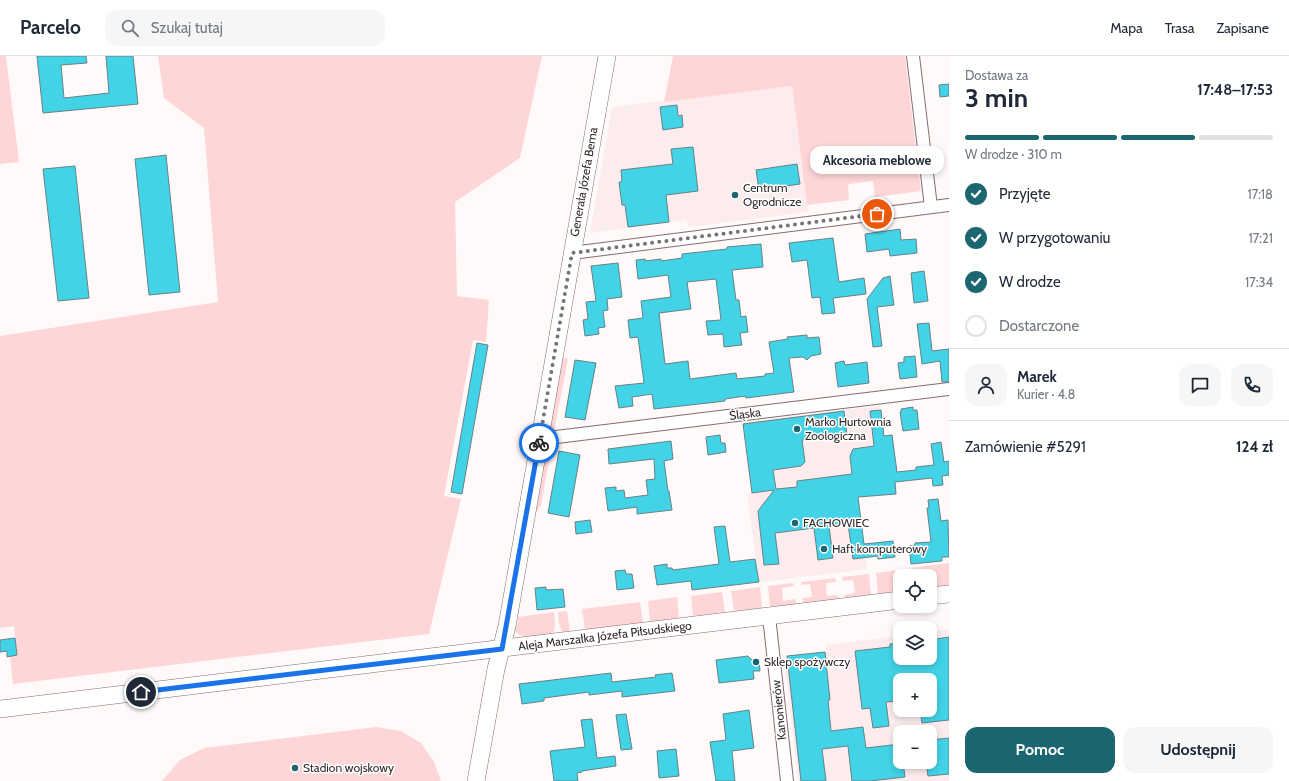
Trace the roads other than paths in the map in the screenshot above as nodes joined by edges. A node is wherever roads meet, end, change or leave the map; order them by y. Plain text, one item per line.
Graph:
1 (607, 56) edge
2 (913, 56) edge
3 (949, 205) edge
4 (931, 207) junction
5 (572, 253) junction
6 (949, 389) edge
7 (540, 439) junction
8 (949, 594) edge
9 (937, 595) edge
10 (893, 601) edge
11 (769, 616) junction
12 (502, 649) junction
13 (0, 709) edge
14 (476, 781) edge
15 (787, 781) edge

1 - 5 street, Generała Józefa Bema
2 - 4 street
3 - 4 street
4 - 5 street
5 - 7 street, Generała Józefa Bema
6 - 7 street, Śląska
7 - 12 street, Generała Józefa Bema
8 - 9 street
10 - 11 street, Aleja Marszałka Józefa Piłsudskiego
11 - 12 street, Aleja Marszałka Józefa Piłsudskiego
11 - 15 street, Kanonierów
12 - 13 street, Aleja Marszałka Józefa Piłsudskiego
12 - 14 street, Generała Józefa Bema

